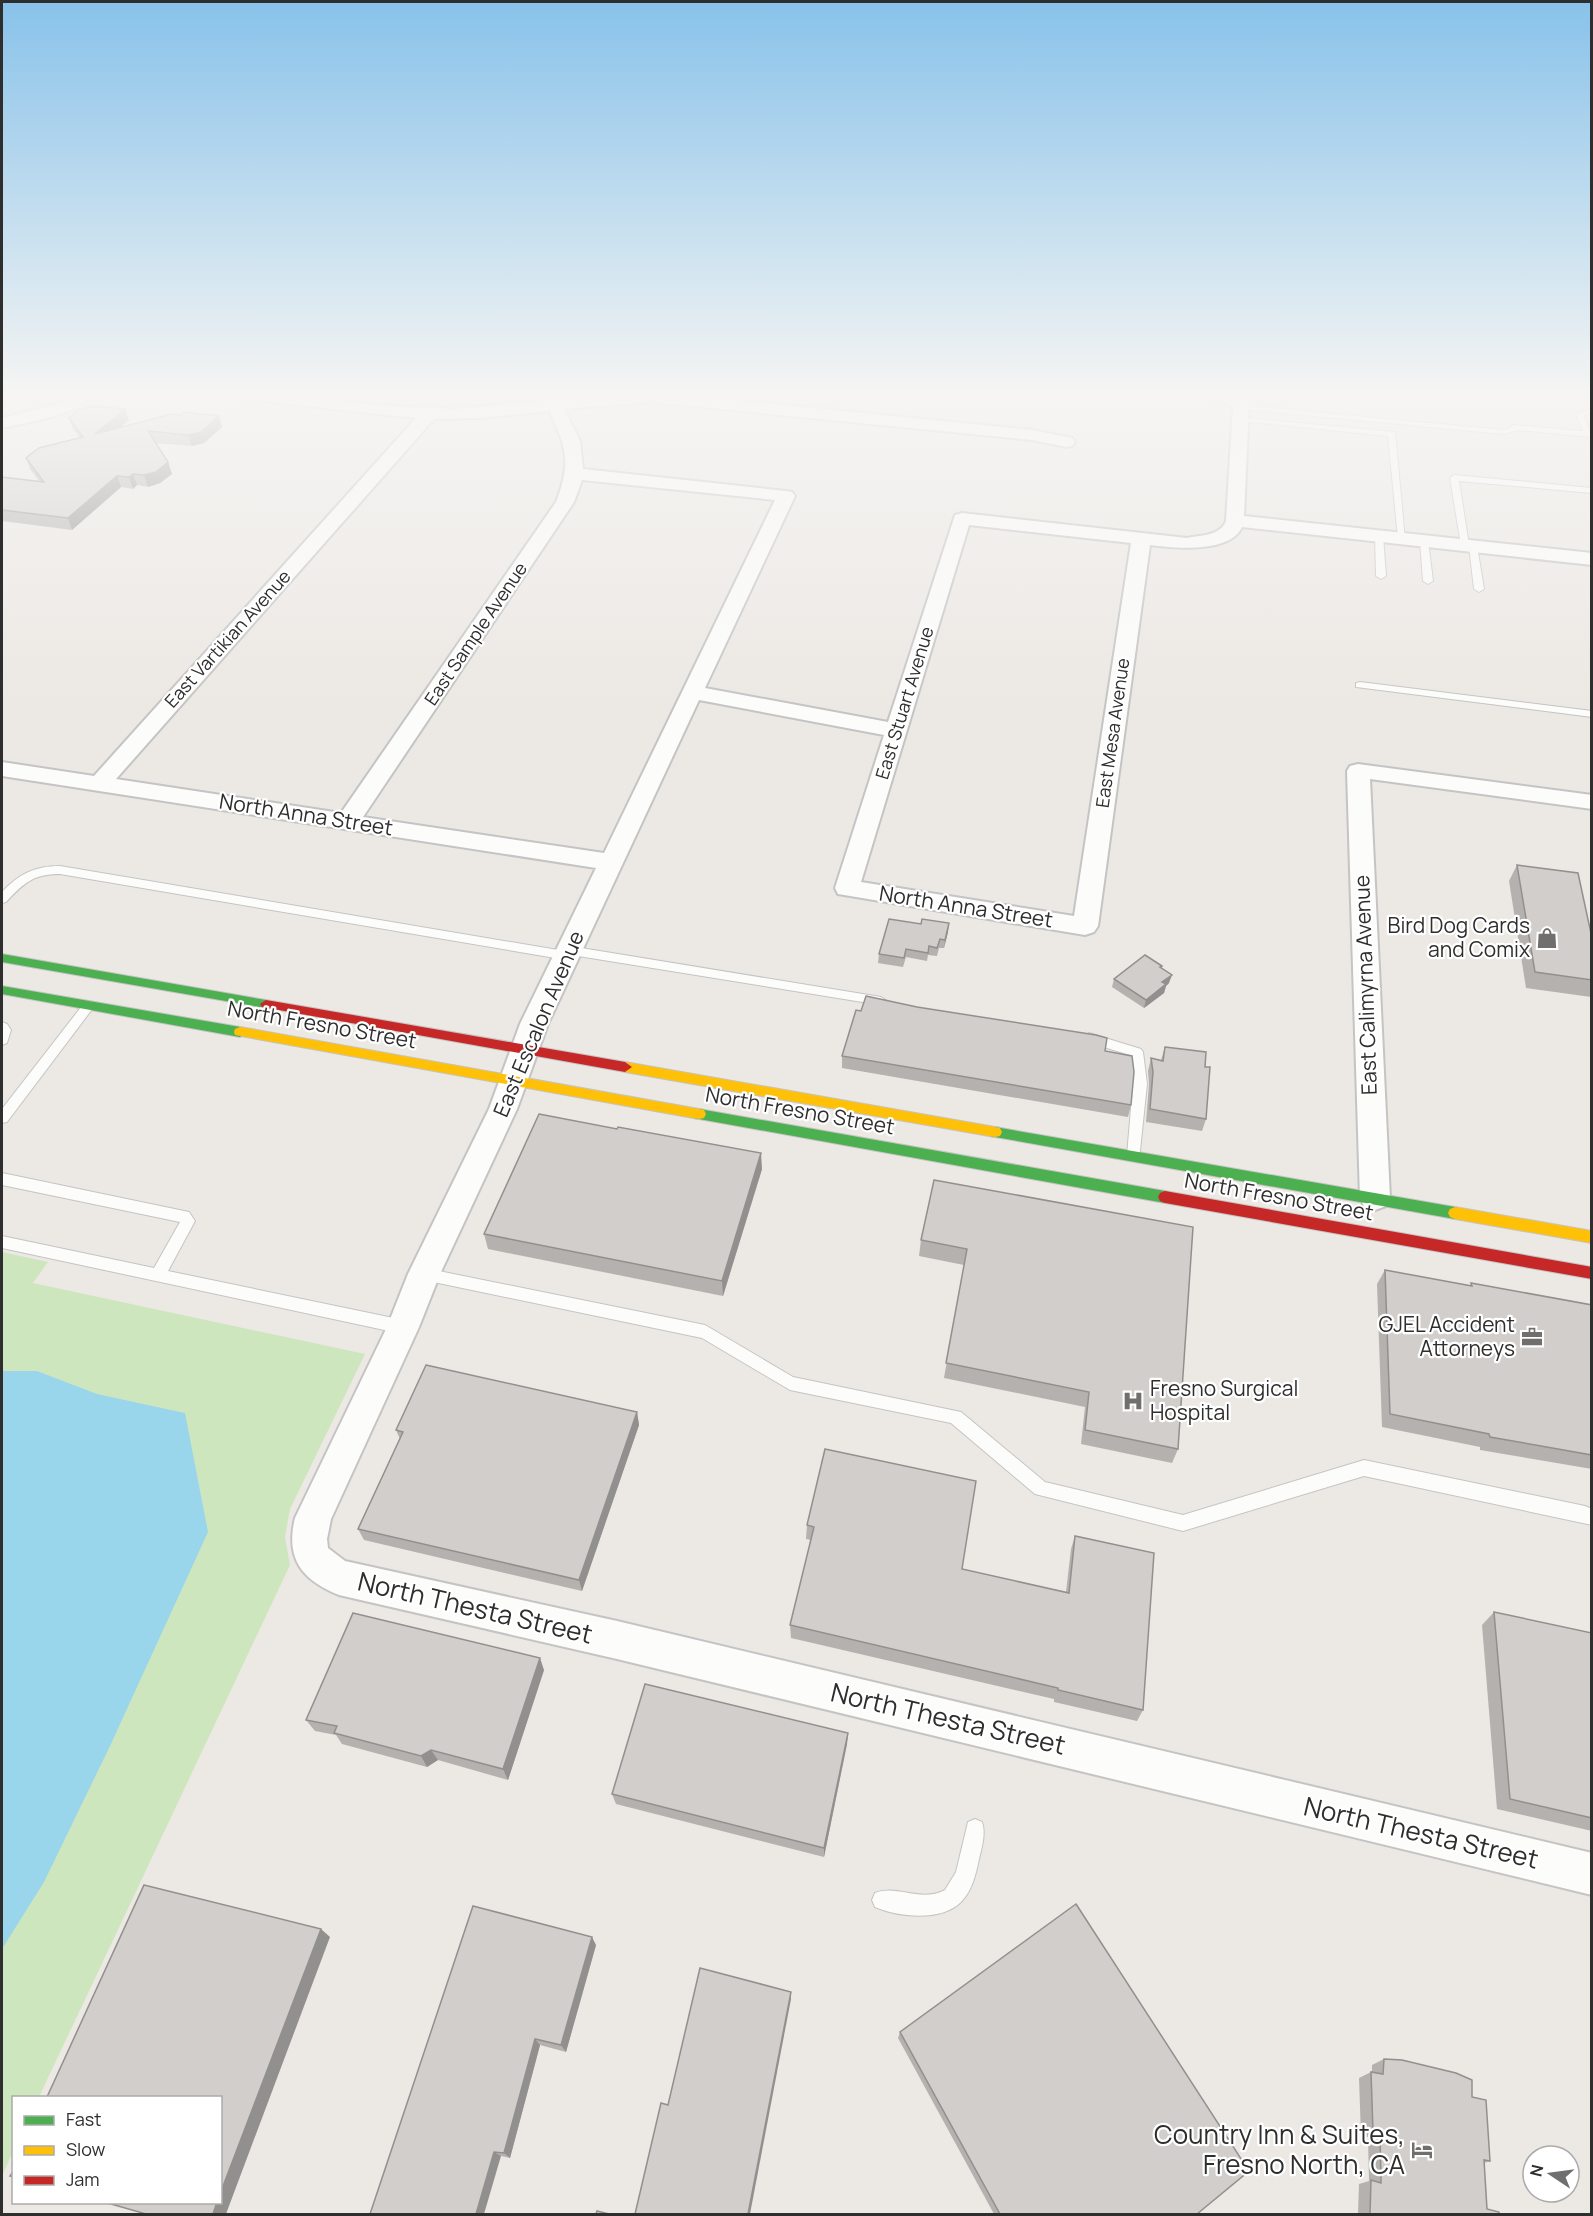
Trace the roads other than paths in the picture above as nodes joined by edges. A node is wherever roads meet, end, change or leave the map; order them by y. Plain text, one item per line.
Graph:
1 (355, 497) edge
2 (567, 497) edge
3 (785, 497) edge
4 (1236, 497) edge
5 (1398, 497) edge
6 (1458, 497) edge
7 (1235, 521) junction
8 (1378, 536) junction
9 (1402, 538) junction
10 (1141, 540) junction
11 (1424, 541) junction
12 (1469, 545) junction
13 (1592, 559) edge
14 (1381, 576) dead end
15 (1428, 581) dead end
16 (1479, 589) dead end
17 (1360, 685) dead end
18 (692, 693) junction
19 (1592, 714) edge
20 (897, 730) junction
21 (2, 769) edge
22 (99, 784) junction
23 (1592, 802) edge
24 (348, 821) junction
25 (611, 862) junction
26 (848, 888) joint
27 (2, 899) edge
28 (1085, 926) joint
29 (568, 953) junction
30 (2, 957) edge
31 (2, 990) edge
32 (898, 1004) edge
33 (89, 1005) junction
34 (1074, 1033) edge
35 (525, 1050) junction
36 (514, 1082) junction
37 (2, 1118) edge
38 (1134, 1156) junction
39 (1136, 1177) dead end
40 (2, 1179) edge
41 (1108, 1187) junction
42 (1367, 1204) junction
43 (1592, 1237) edge
44 (2, 1242) edge
45 (1592, 1273) edge
46 (424, 1274) junction
47 (158, 1275) junction
48 (403, 1327) junction
49 (1592, 1517) edge
50 (311, 1556) joint
51 (975, 1829) dead end
52 (1592, 1874) edge
53 (882, 1900) dead end

1 - 22 street, East Vartikian Avenue
2 - 24 street, East Sample Avenue
3 - 18 street, East Escalon Avenue
4 - 7 street
5 - 9 lane
6 - 12 lane
7 - 8 street
7 - 10 street
8 - 9 street
8 - 14 lane
9 - 11 street
10 - 20 street, East Stuart Avenue
10 - 28 street, East Mesa Avenue
11 - 12 street
11 - 15 lane
12 - 13 street
12 - 16 lane
17 - 19 lane
18 - 20 street
18 - 25 street, East Escalon Avenue
20 - 26 street, East Stuart Avenue
21 - 22 street, North Anna Street
22 - 24 street, North Anna Street
23 - 42 street, East Calimyrna Avenue
24 - 25 street, North Anna Street
25 - 29 street, East Escalon Avenue
26 - 28 street, North Anna Street
27 - 29 lane
29 - 32 lane
29 - 35 street, East Escalon Avenue
30 - 35 main road, North Fresno Street
31 - 33 main road, North Fresno Street
33 - 36 main road, North Fresno Street
33 - 37 lane
34 - 38 lane
35 - 36 street, East Escalon Avenue
35 - 38 main road, North Fresno Street
36 - 41 main road, North Fresno Street
36 - 46 street, East Escalon Avenue
38 - 42 main road, North Fresno Street
39 - 41 main road
40 - 47 lane
41 - 45 main road, North Fresno Street
42 - 43 main road, North Fresno Street
44 - 47 lane
46 - 48 street, East Escalon Avenue
46 - 49 lane
47 - 48 lane
48 - 50 street, East Escalon Avenue
50 - 52 street, North Thesta Street
51 - 53 lane

